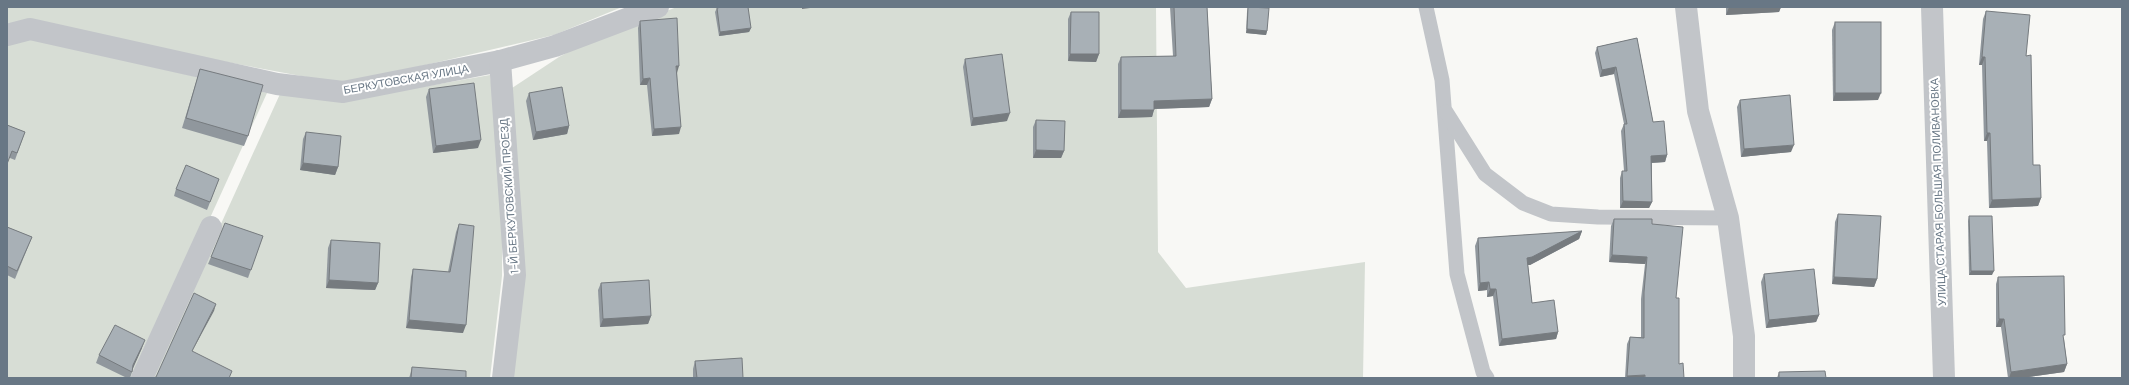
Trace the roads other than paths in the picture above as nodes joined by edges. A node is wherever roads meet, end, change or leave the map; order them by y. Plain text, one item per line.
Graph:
1 (658, 7) edge
2 (1426, 7) edge
3 (1686, 7) edge
4 (1932, 7) edge
5 (7, 35) edge
6 (500, 61) junction
7 (1445, 109) junction
8 (1728, 218) junction
9 (211, 227) dead end
10 (142, 378) edge
11 (503, 378) edge
12 (1487, 378) edge
13 (1744, 378) edge
14 (1944, 378) edge

1 - 6 street, БЕРКУТОВСКАЯ УЛИЦА
2 - 7 lane
3 - 8 street
4 - 14 street, УЛИЦА СТАРАЯ БОЛЬШАЯ ПОЛИВАНОВКА
5 - 6 street, БЕРКУТОВСКАЯ УЛИЦА
6 - 11 street, 1-Й БЕРКУТОВСКИЙ ПРОЕЗД
7 - 8 lane
7 - 12 lane
8 - 13 street
9 - 10 street

